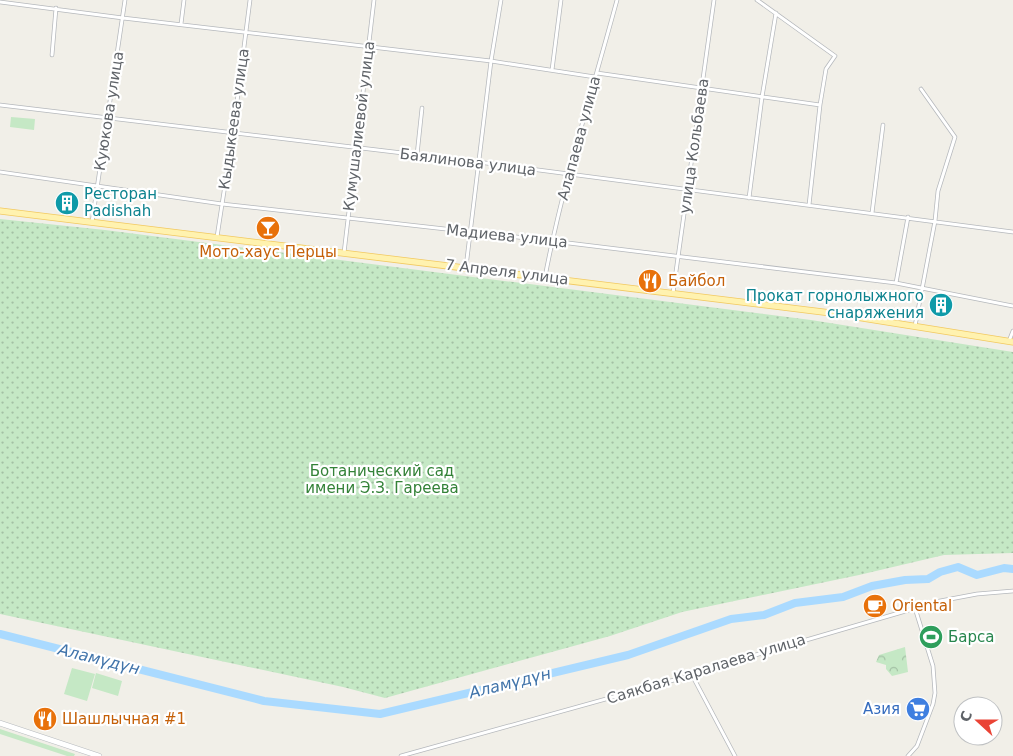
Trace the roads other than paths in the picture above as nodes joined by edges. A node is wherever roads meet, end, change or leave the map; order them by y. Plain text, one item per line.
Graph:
1 (125, 0) edge
2 (184, 0) edge
3 (250, 0) edge
4 (374, 0) edge
5 (501, 0) edge
6 (561, 0) edge
7 (617, 0) edge
8 (714, 0) edge
9 (757, 0) edge
10 (0, 2) edge
11 (56, 8) junction
12 (776, 13) junction
13 (123, 18) junction
14 (181, 24) junction
15 (246, 32) junction
16 (369, 46) junction
17 (52, 54) dead end
18 (491, 61) junction
19 (552, 70) junction
20 (596, 75) junction
21 (702, 88) junction
22 (920, 89) dead end
23 (762, 97) junction
24 (0, 105) edge
25 (820, 105) junction
26 (422, 108) dead end
27 (108, 118) junction
28 (883, 125) dead end
29 (233, 133) junction
30 (357, 148) junction
31 (417, 155) junction
32 (478, 162) junction
33 (0, 172) edge
34 (569, 174) junction
35 (98, 185) junction
36 (687, 190) junction
37 (749, 198) junction
38 (222, 204) junction
39 (809, 205) junction
40 (0, 211) edge
41 (872, 213) junction
42 (908, 217) junction
43 (348, 218) junction
44 (935, 221) junction
45 (92, 223) junction
46 (471, 232) junction
47 (1013, 232) edge
48 (217, 238) junction
49 (552, 241) junction
50 (344, 253) junction
51 (678, 257) junction
52 (466, 267) junction
53 (545, 277) junction
54 (896, 283) junction
55 (924, 287) junction
56 (673, 293) junction
57 (1013, 306) edge
58 (915, 326) junction
59 (1013, 331) edge
60 (1011, 342) edge
61 (1013, 591) edge
62 (915, 608) junction
63 (692, 676) junction
64 (0, 723) edge
65 (99, 756) edge
66 (401, 756) edge
67 (736, 756) edge
68 (908, 756) edge

1 - 13 street, Куюкова улица
2 - 14 street
3 - 15 street, Кыдыкеева улица
4 - 16 street, Кумушалиевой улица
5 - 18 street
6 - 19 street
7 - 20 street, Алапаева улица
8 - 21 street, улица Кольбаева
9 - 12 street
10 - 11 street
11 - 13 street
11 - 17 street
12 - 23 street
12 - 25 street
13 - 14 street
13 - 27 street, Куюкова улица
14 - 15 street
15 - 16 street
15 - 29 street, Кыдыкеева улица
16 - 18 street
16 - 30 street, Кумушалиевой улица
18 - 19 street
18 - 32 street
19 - 20 street
20 - 21 street
20 - 34 street, Алапаева улица
21 - 23 street
21 - 36 street, улица Кольбаева
22 - 44 street
23 - 25 street
23 - 37 street
24 - 27 street, Баялинова улица
25 - 39 street
26 - 31 street
27 - 29 street, Баялинова улица
27 - 35 street, Куюкова улица
28 - 41 street
29 - 30 street, Баялинова улица
29 - 38 street, Кыдыкеева улица
30 - 31 street, Баялинова улица
30 - 43 street, Кумушалиевой улица
31 - 32 street, Баялинова улица
32 - 34 street, Баялинова улица
32 - 46 street
33 - 35 street, Мадиева улица
34 - 36 street, Баялинова улица
34 - 49 street, Алапаева улица
35 - 38 street, Мадиева улица
35 - 45 street, Куюкова улица
36 - 37 street, Баялинова улица
36 - 51 street, улица Кольбаева
37 - 39 street, Баялинова улица
38 - 43 street, Мадиева улица
38 - 48 street, Кыдыкеева улица
39 - 41 street, Баялинова улица
40 - 45 main road, 7 Апреля улица
41 - 42 street, Баялинова улица
42 - 44 street, Баялинова улица
42 - 54 street
43 - 46 street, Мадиева улица
43 - 50 street, Кумушалиевой улица
44 - 47 street, Баялинова улица
44 - 55 street
45 - 48 main road, 7 Апреля улица
46 - 49 street, Мадиева улица
46 - 52 street
48 - 50 main road, 7 Апреля улица
49 - 51 street, Мадиева улица
49 - 53 street, Алапаева улица
50 - 52 main road, 7 Апреля улица
51 - 54 street, Мадиева улица
51 - 56 street, улица Кольбаева
52 - 53 main road, 7 Апреля улица
53 - 56 main road, 7 Апреля улица
54 - 55 street, Мадиева улица
55 - 57 street, Мадиева улица
55 - 58 street
56 - 58 main road, 7 Апреля улица
58 - 60 main road, 7 Апреля улица
59 - 60 street
61 - 62 street, Саякбая Каралаева улица
62 - 63 street, Саякбая Каралаева улица
62 - 68 street
63 - 66 street, Саякбая Каралаева улица
63 - 67 street
64 - 65 main road

